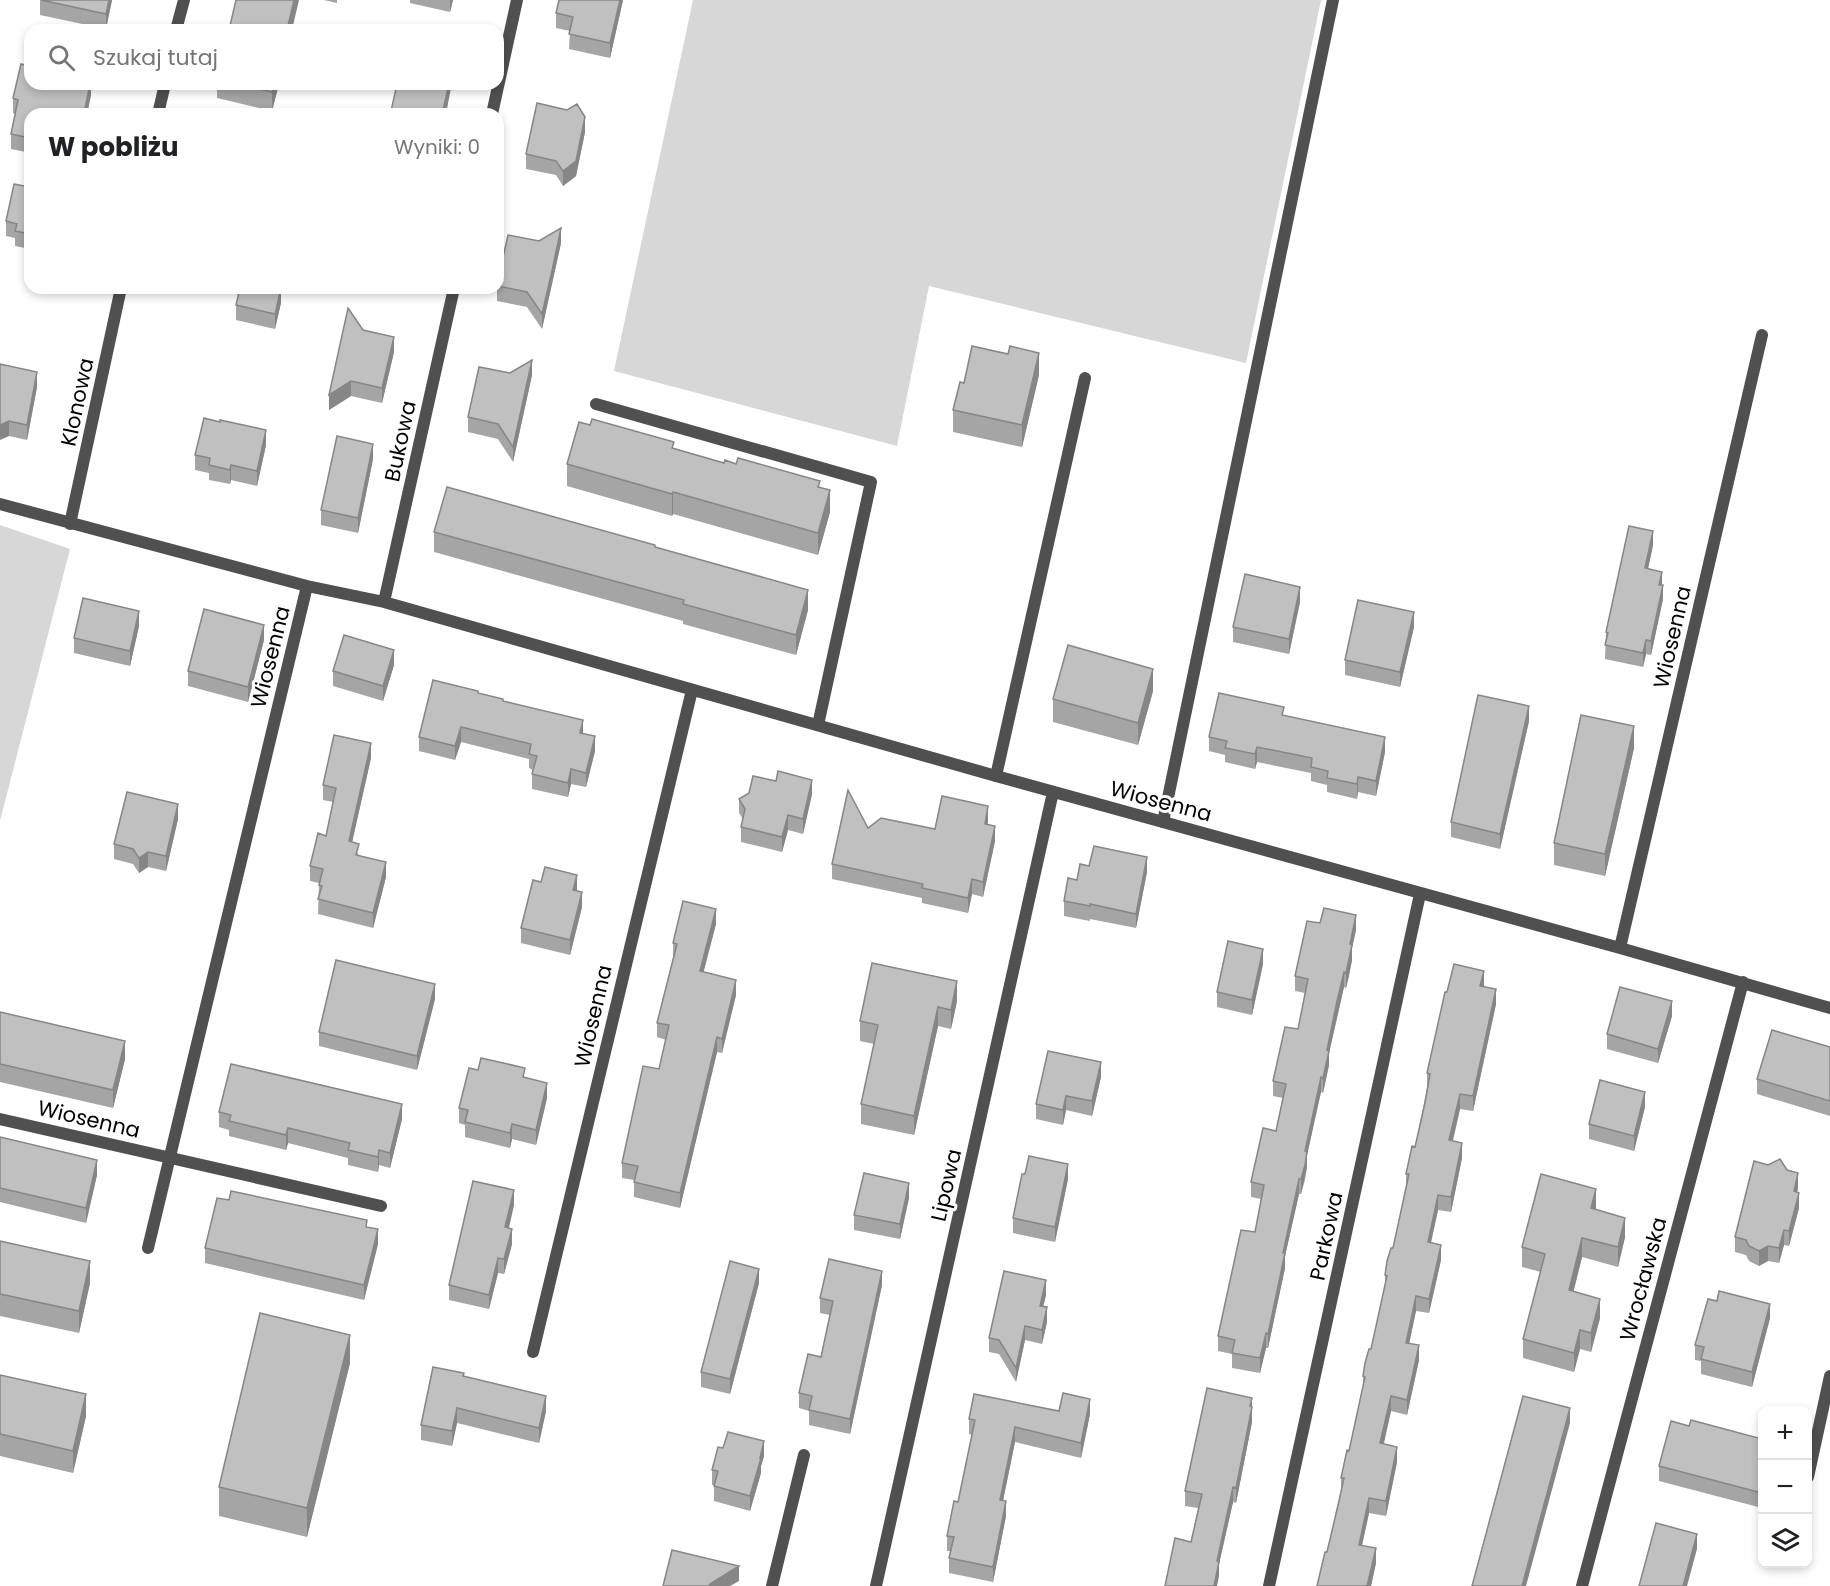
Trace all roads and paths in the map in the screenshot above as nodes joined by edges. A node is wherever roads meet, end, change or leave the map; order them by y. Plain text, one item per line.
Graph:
1 (184, 0) edge
2 (517, 0) edge
3 (1333, 0) edge
4 (178, 24) edge
5 (504, 59) edge
6 (164, 90) edge
7 (497, 90) edge
8 (159, 108) edge
9 (493, 108) edge
10 (120, 294) edge
11 (453, 294) edge
12 (1762, 335) dead end
13 (1085, 378) dead end
14 (596, 404) dead end
15 (0, 504) edge
16 (70, 524) junction
17 (307, 586) junction
18 (384, 602) junction
19 (692, 690) junction
20 (818, 726) junction
21 (996, 776) junction
22 (1053, 792) junction
23 (1163, 822) junction
24 (1420, 894) junction
25 (1620, 948) junction
26 (1743, 982) junction
27 (1830, 1008) edge
28 (0, 1119) edge
29 (170, 1157) junction
30 (381, 1206) dead end
31 (148, 1248) dead end
32 (533, 1352) dead end
33 (1830, 1376) edge
34 (804, 1455) dead end
35 (1812, 1460) edge
36 (772, 1586) edge
37 (876, 1586) edge
38 (1269, 1586) edge
39 (1582, 1586) edge

1 - 4 street
2 - 5 street
3 - 23 street
6 - 8 street
7 - 9 street
10 - 16 street, Klonowa
11 - 18 street, Bukowa
12 - 25 street, Wiosenna
13 - 21 street
14 - 20 street
15 - 16 street, Wiosenna
16 - 17 street, Wiosenna
17 - 18 street, Wiosenna
17 - 29 street, Wiosenna
18 - 19 street, Wiosenna
19 - 20 street, Wiosenna
19 - 32 street, Wiosenna
20 - 21 street, Wiosenna
21 - 22 street, Wiosenna
22 - 23 street, Wiosenna
22 - 37 street, Lipowa
23 - 24 street, Wiosenna
24 - 25 street, Wiosenna
24 - 38 street, Parkowa
25 - 26 street, Wiosenna
26 - 27 street, Wiosenna
26 - 39 street, Wrocławska
28 - 29 street, Wiosenna
29 - 30 street, Wiosenna
29 - 31 street, Wiosenna
33 - 35 street
34 - 36 street

